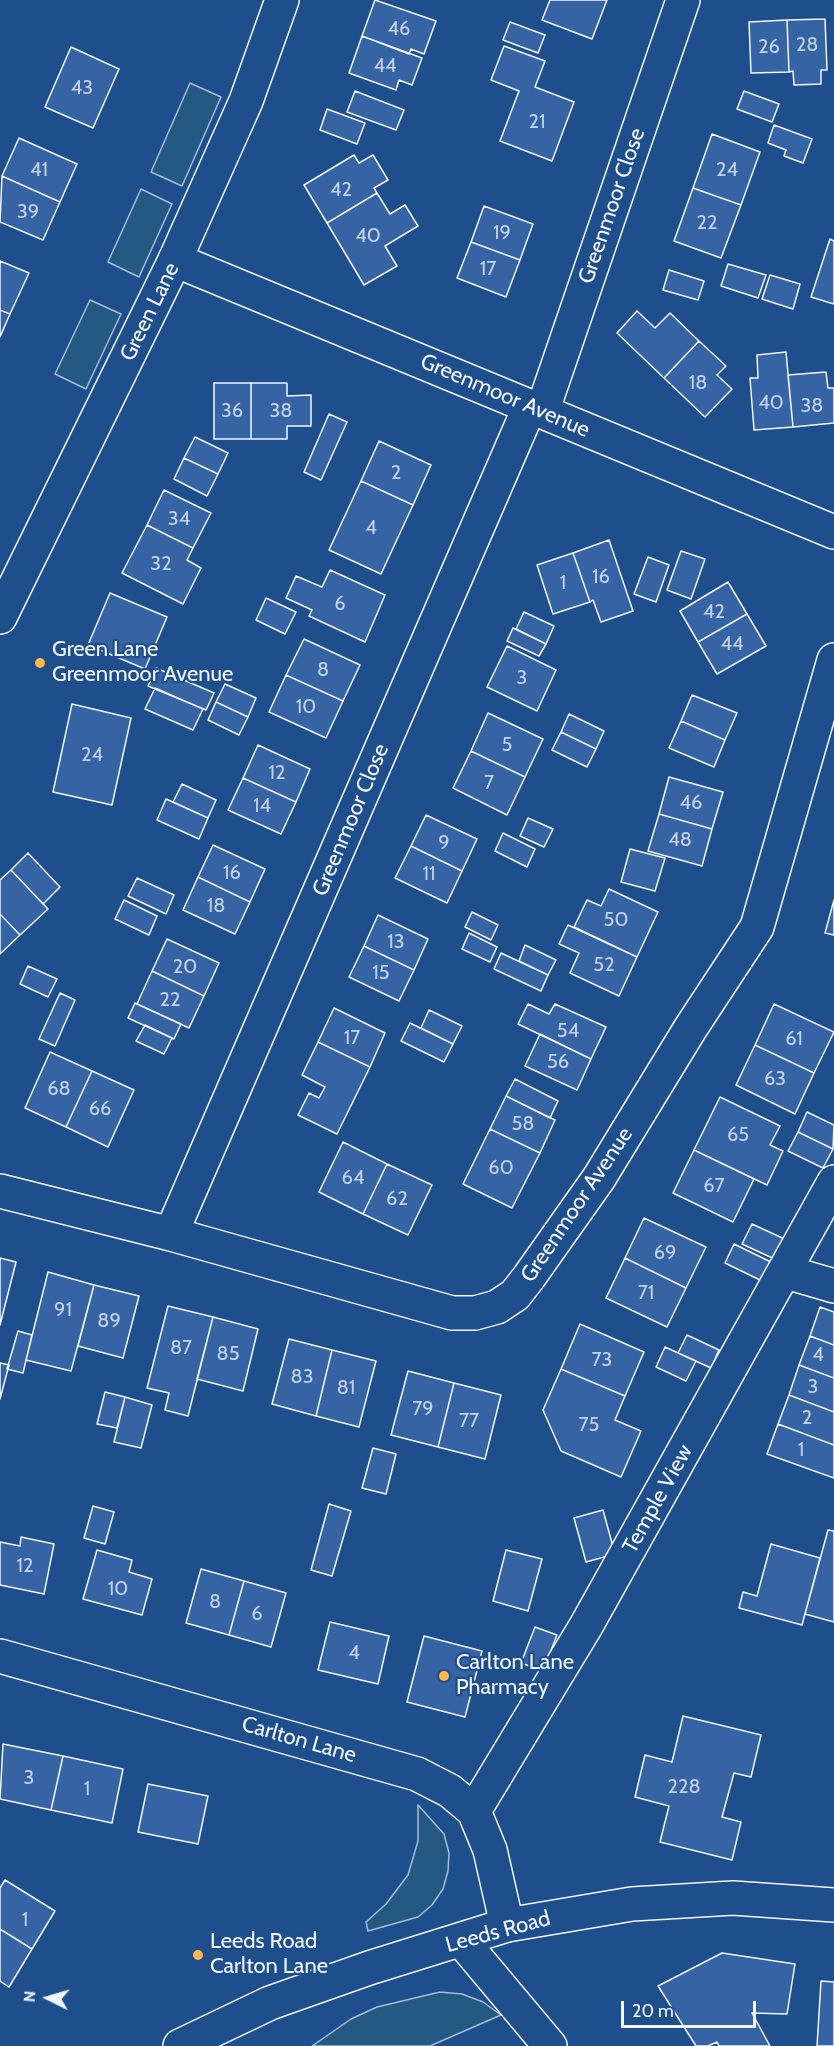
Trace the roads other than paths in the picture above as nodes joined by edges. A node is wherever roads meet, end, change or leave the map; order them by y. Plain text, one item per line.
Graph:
1 (282, 0) edge
2 (683, 0) edge
3 (175, 260) junction
4 (536, 409) junction
5 (834, 532) edge
6 (0, 617) edge
7 (834, 660) edge
8 (834, 1182) edge
9 (0, 1191) edge
10 (171, 1234) junction
11 (786, 1272) junction
12 (834, 1286) edge
13 (0, 1656) edge
14 (474, 1811) junction
15 (834, 1905) edge
16 (507, 1925) junction
17 (462, 1941) junction
18 (180, 2046) edge
19 (550, 2046) edge

1 - 3 street, Green Lane
2 - 4 street, Greenmoor Close
3 - 4 street, Greenmoor Avenue
3 - 6 street, Green Lane
4 - 5 street, Greenmoor Avenue
4 - 10 street, Greenmoor Close
7 - 10 street, Greenmoor Avenue
8 - 11 street, Temple View
9 - 10 street, Greenmoor Avenue
11 - 12 street
11 - 14 street, Temple View
13 - 14 street, Carlton Lane
14 - 16 street, Carlton Lane
15 - 16 street, Leeds Road
16 - 17 street, Leeds Road
17 - 18 street, Leeds Road
17 - 19 street

